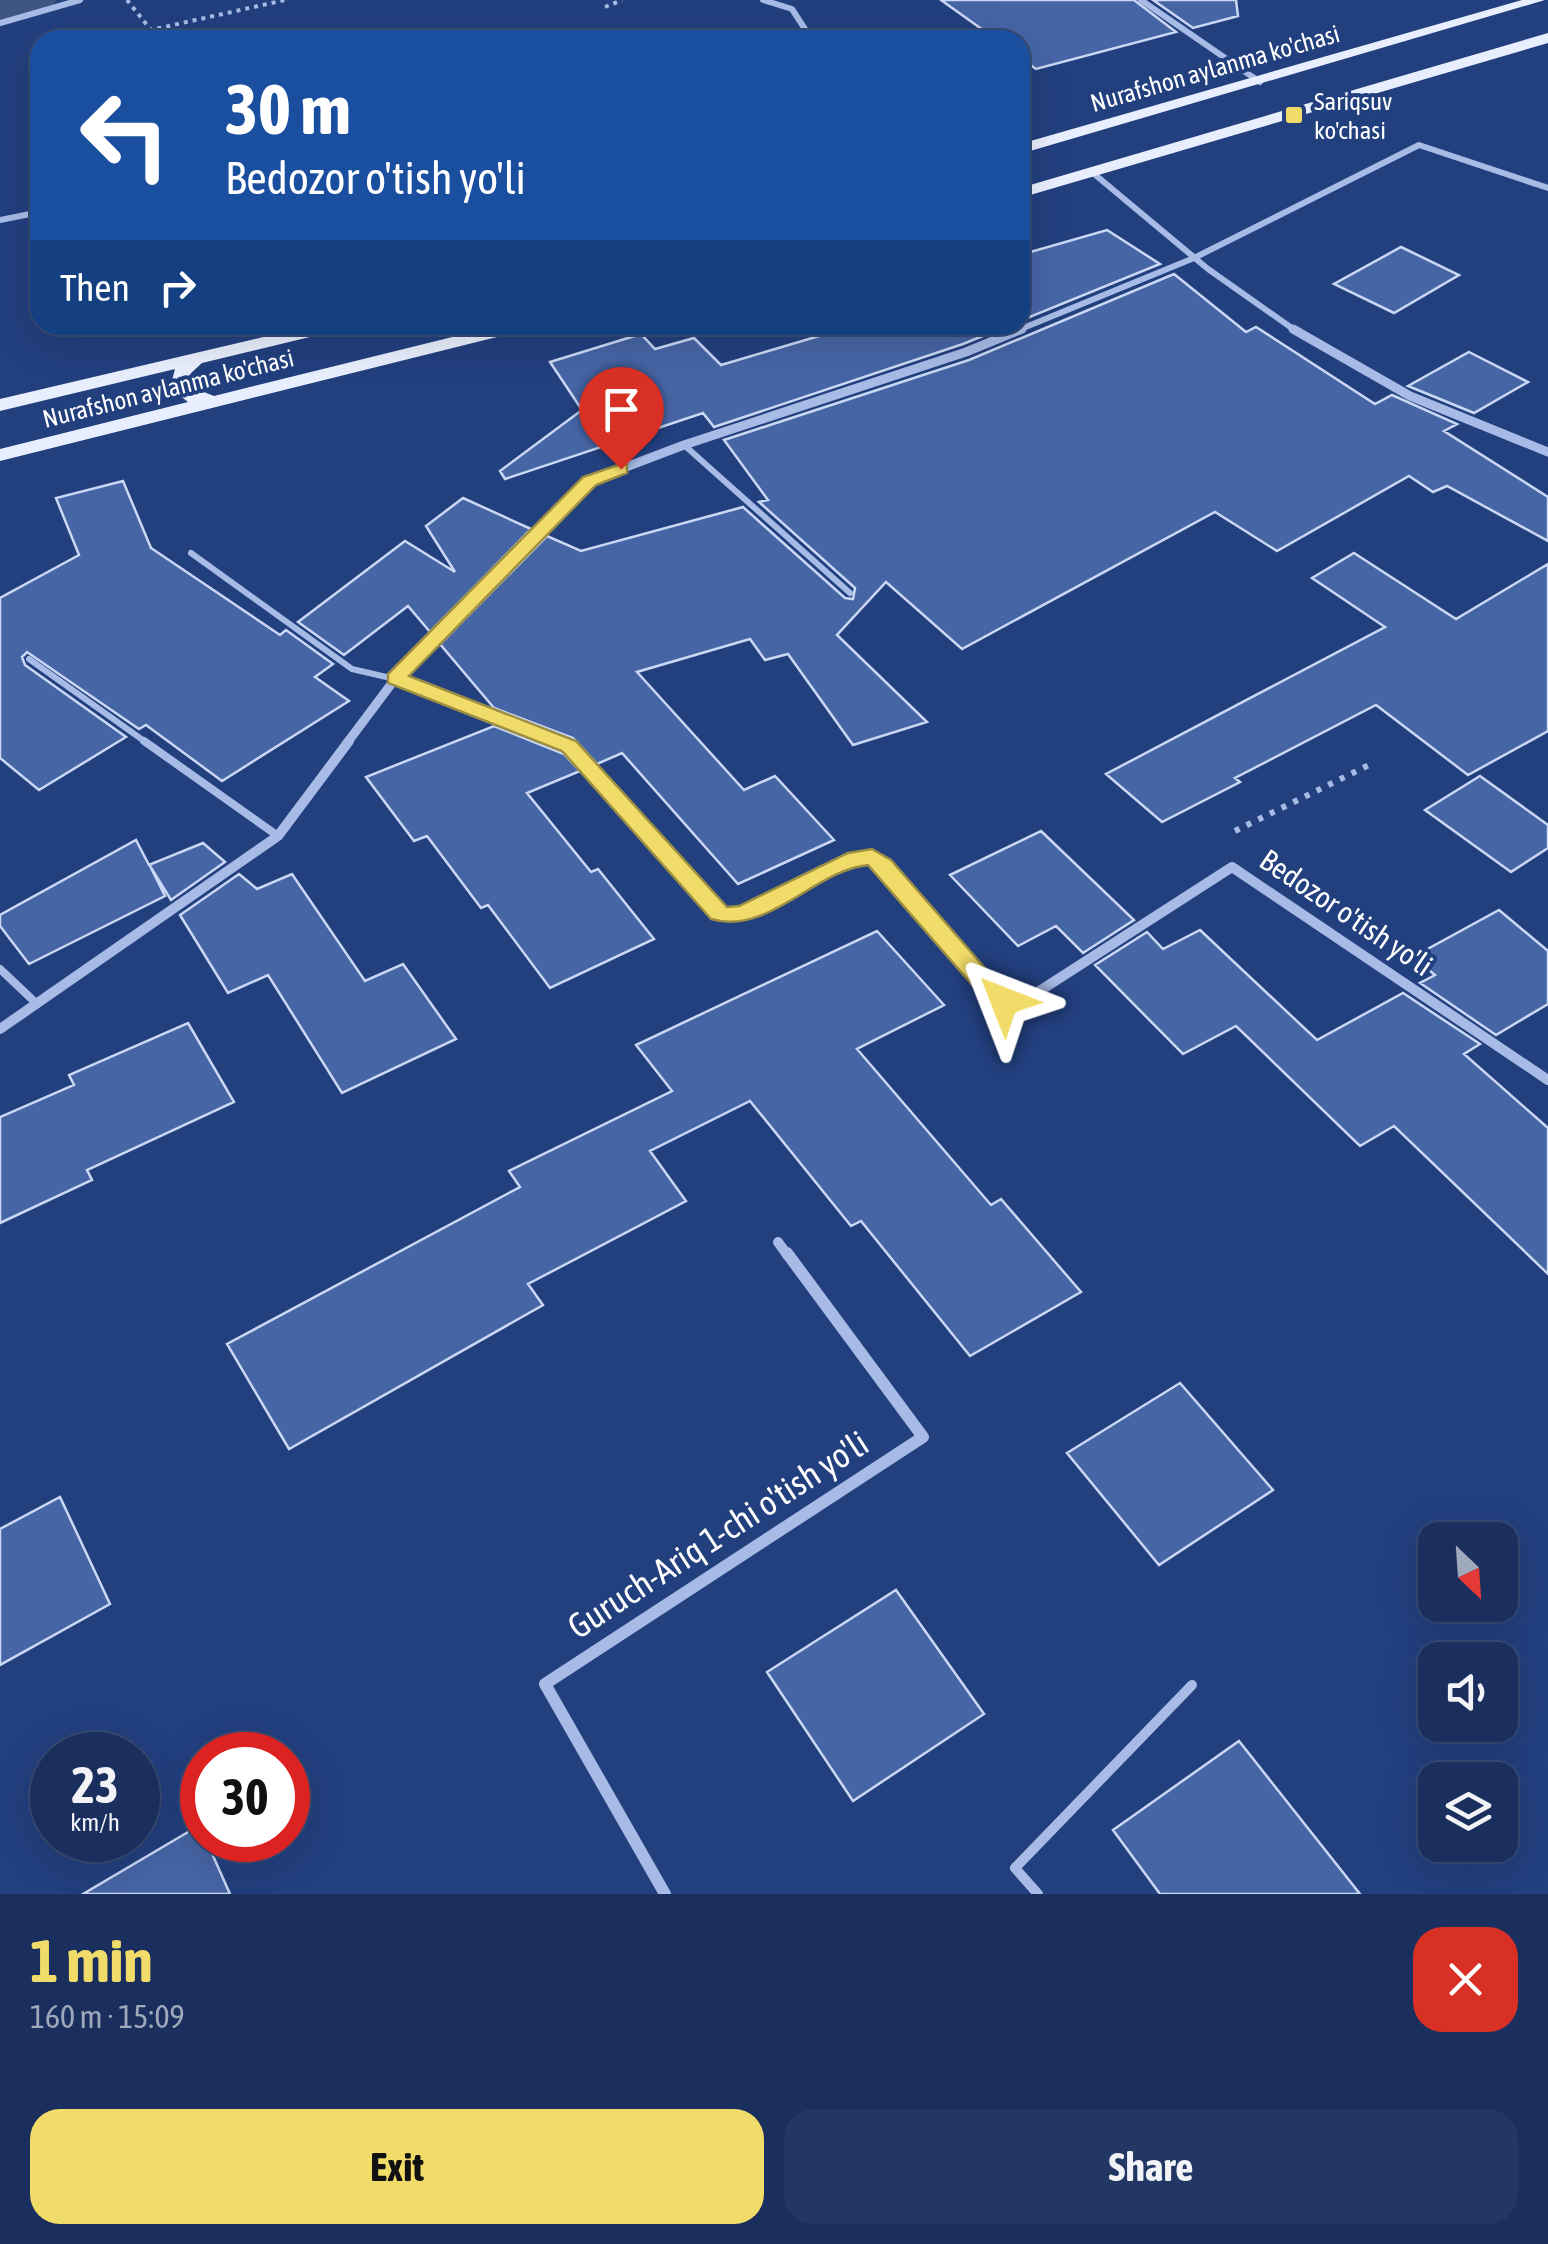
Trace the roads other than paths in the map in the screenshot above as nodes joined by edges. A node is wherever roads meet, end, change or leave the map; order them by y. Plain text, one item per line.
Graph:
1 (80, 0) edge
2 (763, 0) edge
3 (1141, 0) edge
4 (1538, 0) edge
5 (0, 23) edge
6 (806, 30) edge
7 (1548, 38) edge
8 (1260, 82) junction
9 (1030, 146) edge
10 (1094, 173) junction
11 (1548, 188) edge
12 (1030, 190) edge
13 (30, 214) edge
14 (0, 220) edge
15 (1194, 258) junction
16 (1030, 326) edge
17 (296, 335) edge
18 (483, 335) edge
19 (1007, 335) edge
20 (195, 360) junction
21 (215, 402) junction
22 (0, 405) edge
23 (684, 445) junction
24 (1548, 452) edge
25 (0, 455) edge
26 (191, 553) dead end
27 (850, 593) dead end
28 (29, 659) dead end
29 (395, 678) junction
30 (278, 836) junction
31 (0, 968) edge
32 (36, 1004) junction
33 (0, 1029) edge
34 (1548, 1080) edge
35 (778, 1242) dead end
36 (1192, 1684) dead end
37 (666, 1894) edge
38 (1038, 1894) edge

1 - 5 street
2 - 6 street
3 - 8 street
4 - 8 main road, Nurafshon aylanma ko'chasi
7 - 10 main road
8 - 9 main road, Nurafshon aylanma ko'chasi
10 - 12 main road
10 - 15 street
11 - 15 street
13 - 14 street
15 - 16 street
15 - 24 street
17 - 20 main road, Nurafshon aylanma ko'chasi
18 - 21 main road, Nurafshon aylanma ko'chasi
19 - 23 street
20 - 21 main road
20 - 22 main road, Nurafshon aylanma ko'chasi
21 - 25 main road, Nurafshon aylanma ko'chasi
23 - 27 lane
23 - 29 street
26 - 29 lane
28 - 30 lane
29 - 30 street
29 - 34 street, Bedozor o'tish yo'li
30 - 32 street
31 - 32 lane
32 - 33 street
35 - 37 street, Guruch-Ariq 1-chi o'tish yo'li
36 - 38 lane

